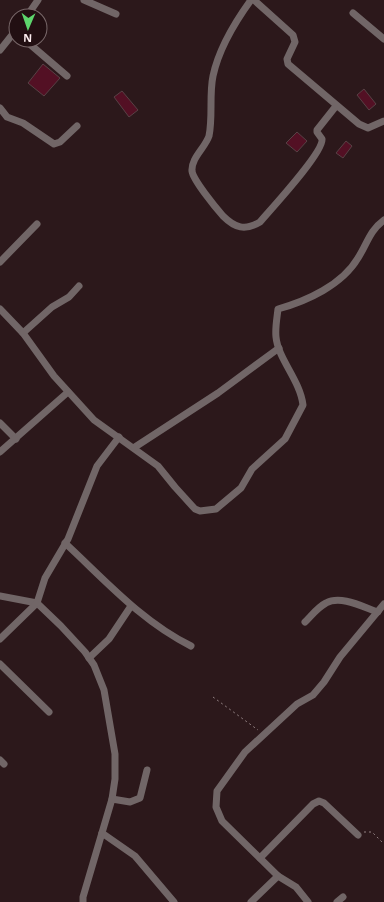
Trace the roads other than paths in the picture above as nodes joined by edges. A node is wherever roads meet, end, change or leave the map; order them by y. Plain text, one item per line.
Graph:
1 (84, 0) edge
2 (255, 0) edge
3 (353, 13) dead end
4 (116, 14) dead end
5 (384, 39) edge
6 (8, 40) edge
7 (34, 48) edge
8 (0, 50) edge
9 (67, 76) dead end
10 (336, 106) junction
11 (0, 108) edge
12 (384, 120) edge
13 (77, 126) dead end
14 (384, 220) edge
15 (37, 224) dead end
16 (0, 262) edge
17 (79, 286) dead end
18 (0, 308) edge
19 (23, 333) junction
20 (279, 348) junction
21 (68, 392) junction
22 (0, 423) edge
23 (119, 437) junction
24 (16, 439) junction
25 (135, 448) junction
26 (0, 452) edge
27 (65, 543) junction
28 (0, 596) edge
29 (37, 603) junction
30 (384, 604) edge
31 (131, 606) junction
32 (378, 612) junction
33 (304, 622) dead end
34 (0, 639) edge
35 (191, 646) dead end
36 (89, 658) junction
37 (0, 664) edge
38 (49, 712) dead end
39 (147, 770) dead end
40 (112, 799) junction
41 (102, 833) junction
42 (358, 835) road end
43 (260, 858) junction
44 (278, 876) junction
45 (343, 897) dead end
46 (83, 902) edge
47 (174, 902) edge
48 (251, 902) edge
49 (308, 902) edge
50 (337, 902) edge

1 - 4 street
2 - 10 street
2 - 10 street
3 - 5 street
6 - 8 street
7 - 9 street
10 - 12 street
11 - 13 street
14 - 20 street
15 - 16 street
17 - 19 street
18 - 19 street
19 - 21 street
20 - 25 street
20 - 25 street
21 - 23 street
21 - 24 street
22 - 24 street
23 - 25 street
23 - 27 street
24 - 26 street
27 - 29 street
27 - 31 street
28 - 29 street
29 - 34 street
29 - 36 street
30 - 32 street
31 - 35 street
31 - 36 street
32 - 33 street
32 - 43 street
36 - 40 street
37 - 38 street
39 - 40 street
40 - 41 street
41 - 46 street
41 - 47 street
42 - 43 street
43 - 44 street
44 - 48 street
44 - 49 street
45 - 50 street

